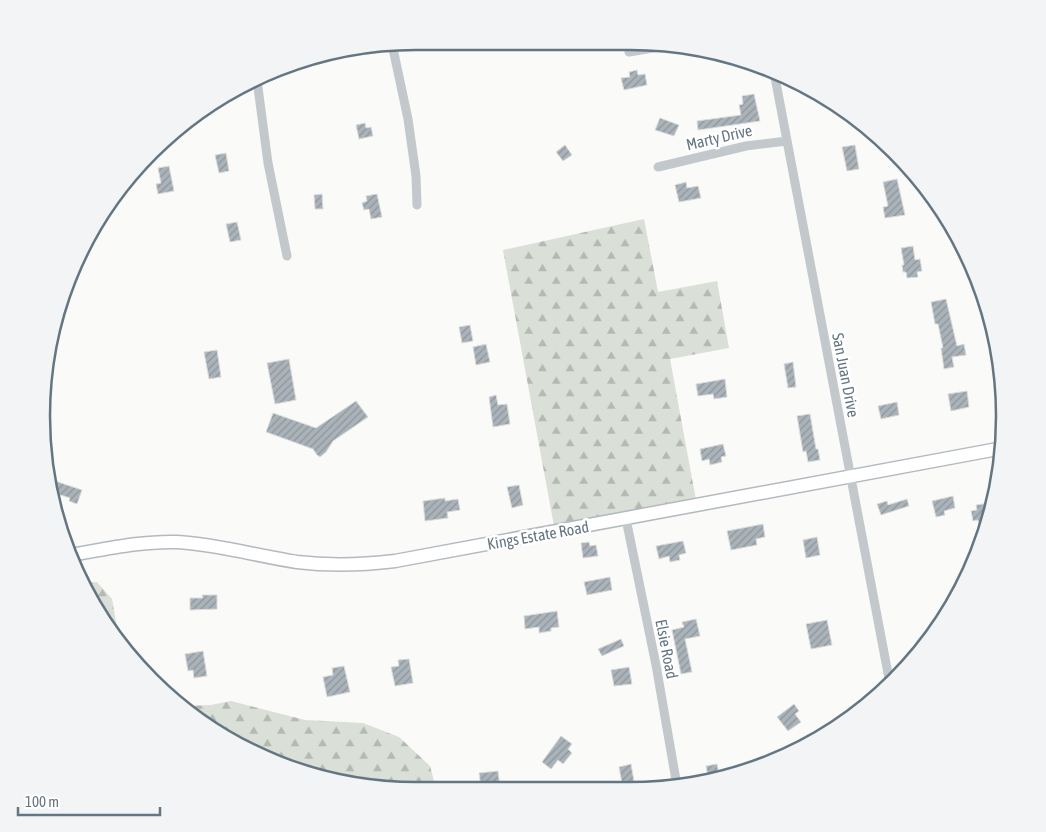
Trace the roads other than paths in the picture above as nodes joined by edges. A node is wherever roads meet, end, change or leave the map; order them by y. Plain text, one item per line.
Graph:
1 (640, 50) edge
2 (393, 51) edge
3 (629, 52) dead end
4 (776, 81) edge
5 (257, 87) edge
6 (787, 141) junction
7 (658, 167) dead end
8 (417, 205) dead end
9 (286, 256) dead end
10 (994, 450) edge
11 (851, 477) junction
12 (626, 519) junction
13 (77, 554) edge
14 (888, 676) edge
15 (675, 779) edge

1 - 3 street
2 - 8 street
4 - 6 street, San Juan Drive
5 - 9 street
6 - 7 street, Marty Drive
6 - 11 street, San Juan Drive
10 - 11 street, Kings Estate Road
11 - 12 street, Kings Estate Road
11 - 14 street, San Juan Drive
12 - 13 street, Kings Estate Road
12 - 15 street, Elsie Road

